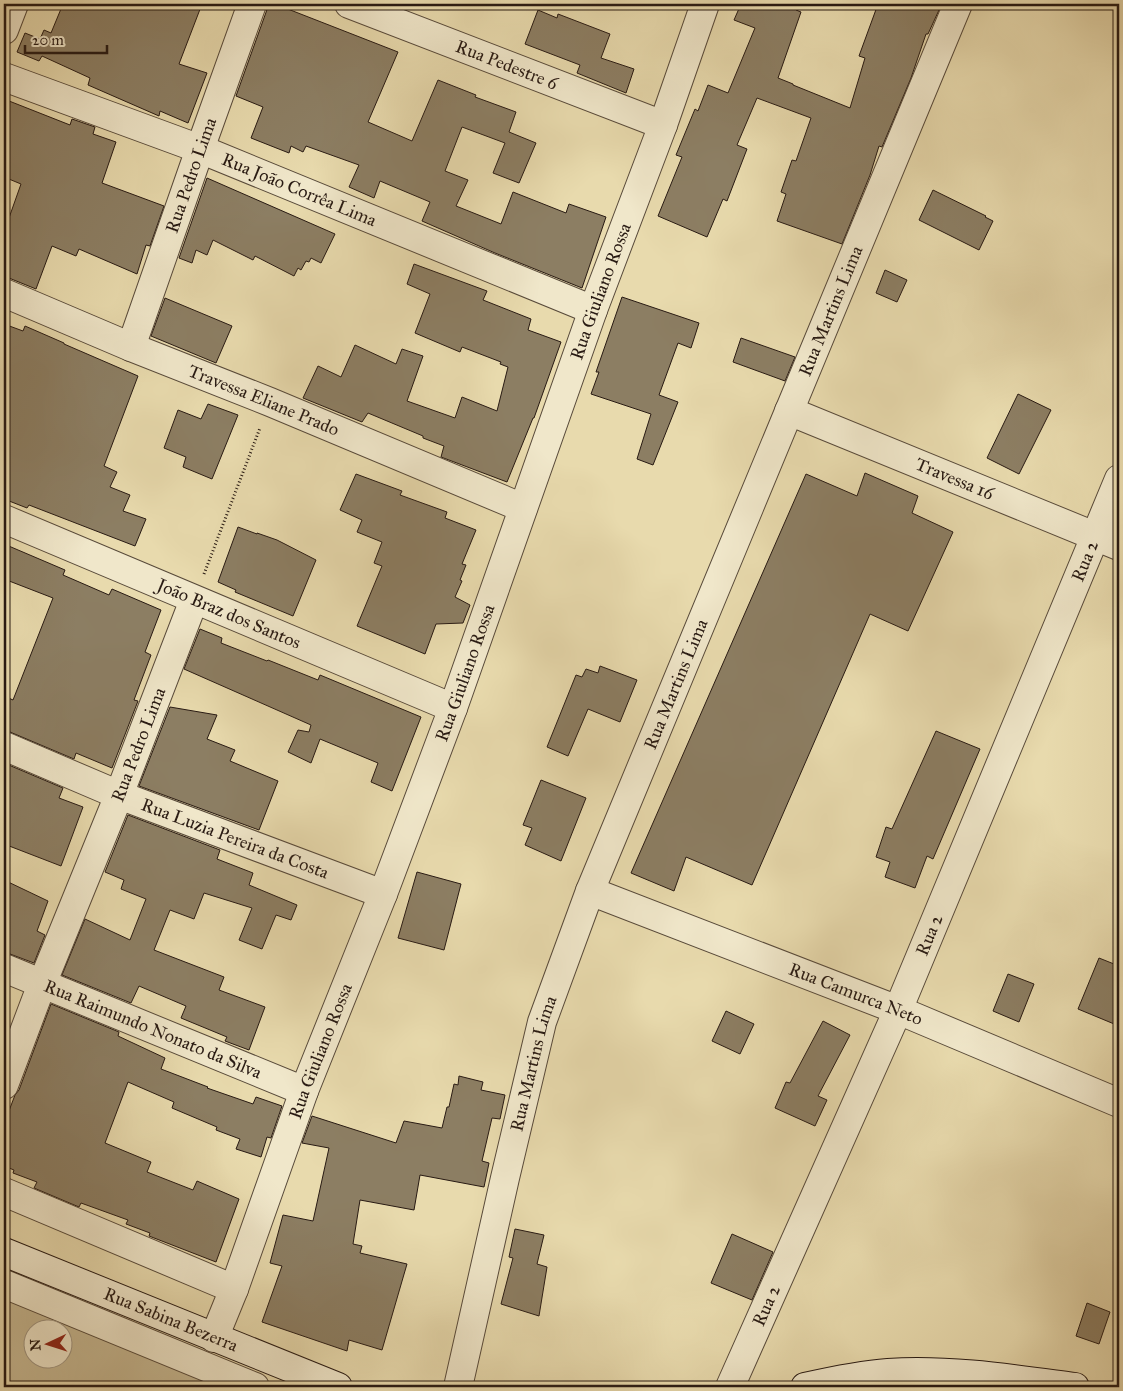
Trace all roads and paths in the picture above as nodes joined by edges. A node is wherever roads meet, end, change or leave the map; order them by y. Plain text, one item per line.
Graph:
1 (14, 4) edge
2 (252, 4) edge
3 (349, 4) edge
4 (705, 4) edge
5 (958, 4) edge
6 (4, 30) edge
7 (4, 77) edge
8 (663, 125) junction
9 (200, 149) junction
10 (4, 293) edge
11 (593, 310) junction
12 (131, 347) junction
13 (270, 402) junction
14 (789, 411) junction
15 (1119, 479) edge
16 (523, 508) junction
17 (4, 519) edge
18 (1095, 535) junction
19 (1119, 546) edge
20 (194, 600) junction
21 (453, 708) junction
22 (4, 746) edge
23 (119, 795) junction
24 (590, 891) junction
25 (383, 894) junction
26 (4, 968) edge
27 (42, 984) junction
28 (898, 1010) junction
29 (4, 1085) edge
30 (304, 1091) junction
31 (1119, 1103) edge
32 (4, 1192) edge
33 (4, 1252) edge
34 (4, 1284) edge
35 (234, 1289) junction
36 (214, 1338) junction
37 (255, 1387) edge
38 (338, 1387) edge
39 (458, 1387) edge
40 (730, 1387) edge
41 (805, 1387) edge
42 (1075, 1387) edge

1 - 6 street
2 - 9 street, Rua Pedro Lima
3 - 8 street, Rua Pedestre 6
4 - 8 street, Rua Giuliano Rossa
5 - 14 street, Rua Martins Lima
7 - 9 street, Rua João Corrêa Lima
8 - 11 street, Rua Giuliano Rossa
9 - 11 street, Rua João Corrêa Lima
9 - 12 street, Rua Pedro Lima
10 - 12 street, Travessa Eliane Prado
11 - 16 street, Rua Giuliano Rossa
12 - 13 street, Travessa Eliane Prado
13 - 16 street, Travessa Eliane Prado
13 - 20 path
14 - 18 street, Travessa 16
14 - 24 street, Rua Martins Lima
15 - 18 street, Rua 2
16 - 21 street, Rua Giuliano Rossa
17 - 20 street, João Braz dos Santos
18 - 19 street, Travessa 16
18 - 28 street, Rua 2
20 - 21 street, João Braz dos Santos
20 - 23 street, Rua Pedro Lima
21 - 25 street, Rua Giuliano Rossa
22 - 23 street, Rua Luzia Pereira da Costa
23 - 25 street, Rua Luzia Pereira da Costa
23 - 27 street, Rua Pedro Lima
24 - 28 street, Rua Camurca Neto
24 - 39 street, Rua Martins Lima
25 - 30 street, Rua Giuliano Rossa
26 - 27 street, Rua Raimundo Nonato da Silva
27 - 29 street, Rua Pedro Lima
27 - 30 street, Rua Raimundo Nonato da Silva
28 - 31 street, Rua Camurca Neto
28 - 40 street, Rua 2
30 - 35 street, Rua Giuliano Rossa
32 - 35 street
33 - 36 street, Rua Sabina Bezerra
34 - 37 street
35 - 36 street, Rua Giuliano Rossa
36 - 38 street, Rua Sabina Bezerra
41 - 42 street

